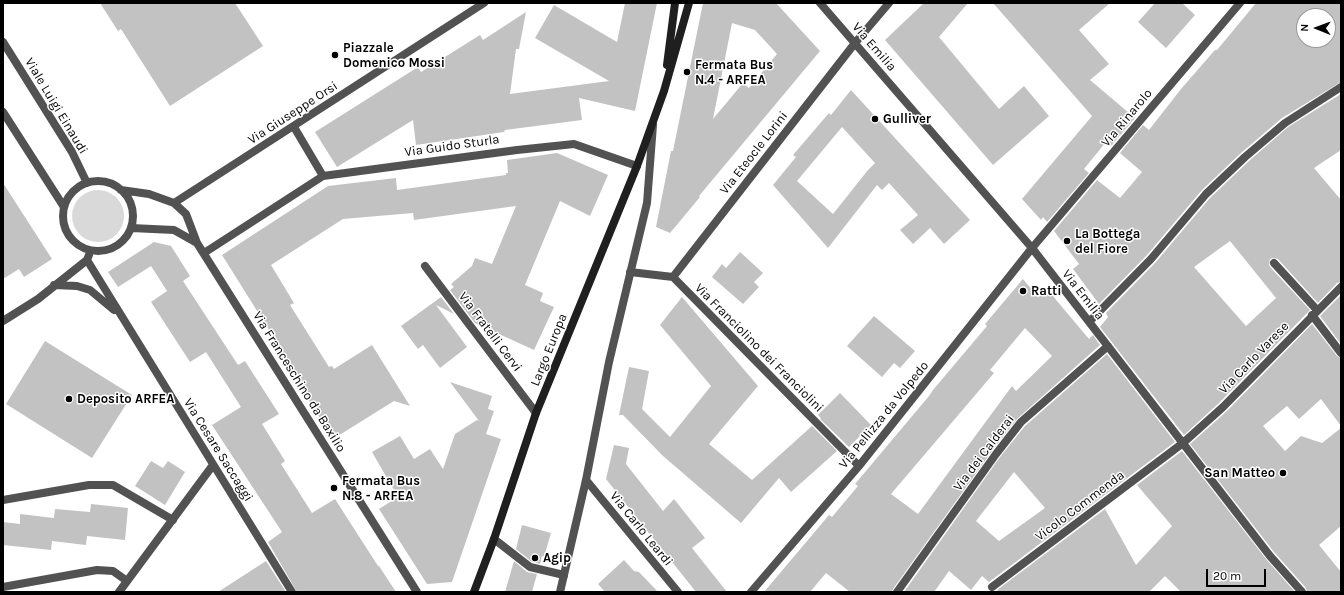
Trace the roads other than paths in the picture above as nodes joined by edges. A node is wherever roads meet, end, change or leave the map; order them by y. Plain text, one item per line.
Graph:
1 (484, 3) edge
2 (675, 3) edge
3 (689, 3) edge
4 (820, 3) edge
5 (889, 3) edge
6 (1240, 3) edge
7 (3, 42) edge
8 (855, 43) junction
9 (1341, 87) edge
10 (664, 91) junction
11 (3, 112) edge
12 (654, 120) junction
13 (294, 127) junction
14 (637, 166) junction
15 (323, 176) junction
16 (87, 183) junction
17 (121, 190) junction
18 (174, 204) junction
19 (64, 207) junction
20 (131, 228) junction
21 (197, 243) junction
22 (1032, 248) junction
23 (91, 251) junction
24 (204, 253) junction
25 (87, 260) junction
26 (1274, 263) dead end
27 (425, 266) dead end
28 (630, 272) junction
29 (672, 278) junction
30 (54, 285) junction
31 (1341, 287) edge
32 (1315, 312) junction
33 (120, 316) junction
34 (3, 321) edge
35 (1089, 322) junction
36 (1108, 346) junction
37 (1341, 353) edge
38 (536, 413) junction
39 (1183, 443) junction
40 (213, 465) junction
41 (859, 466) junction
42 (586, 480) junction
43 (3, 500) edge
44 (172, 520) junction
45 (494, 539) junction
46 (564, 575) junction
47 (127, 581) junction
48 (3, 587) edge
49 (992, 587) dead end
50 (119, 592) edge
51 (292, 592) edge
52 (417, 592) edge
53 (474, 592) edge
54 (560, 592) edge
55 (678, 592) edge
56 (751, 592) edge
57 (897, 592) edge
58 (1302, 592) edge

1 - 13 street, Via Giuseppe Orsi
2 - 10 street, Largo Europa
3 - 10 street, Largo Europa
4 - 8 street, Via Emilia
5 - 8 street, Via Eteocle Lorini
6 - 22 street, Via Rinarolo
7 - 16 street, Viale Luigi Einaudi
8 - 22 street, Via Emilia
8 - 29 street, Via Eteocle Lorini
9 - 35 street
10 - 12 street, Largo Europa
11 - 19 street
12 - 14 street, Largo Europa
12 - 28 street, Largo Europa
13 - 15 street
13 - 18 street, Via Giuseppe Orsi
14 - 15 street, Via Guido Sturla
14 - 38 street, Largo Europa
15 - 24 street
16 - 17 street
16 - 19 street
17 - 18 street
17 - 20 street
18 - 21 street
19 - 23 street
20 - 21 street, Via Franceschino da Baxilio
20 - 23 street
21 - 24 street, Via Franceschino da Baxilio
22 - 35 street, Via Emilia
22 - 41 street, Via Pellizza da Volpedo
23 - 25 street
24 - 52 street, Via Franceschino da Baxilio
25 - 30 street
25 - 33 street, Via Cesare Saccaggi
26 - 32 street
27 - 38 street, Via Fratelli Cervi
28 - 29 street
28 - 42 street, Largo Europa
29 - 41 street, Via Franciolino dei Franciolini
30 - 33 street
30 - 34 street
31 - 32 street, Via Carlo Varese
32 - 37 street
32 - 39 street, Via Carlo Varese
33 - 40 street, Via Cesare Saccaggi
35 - 36 street, Via Emilia
36 - 39 street, Via Emilia
36 - 57 street, Via dei Calderai
38 - 45 street, Largo Europa
39 - 49 street, Vicolo Commenda
39 - 58 street, Via Emilia
40 - 44 street
40 - 51 street, Via Cesare Saccaggi
41 - 56 street, Via Pellizza da Volpedo
42 - 46 street, Largo Europa
42 - 55 street, Via Carlo Leardi
43 - 44 street
44 - 47 street
45 - 46 street
45 - 53 street, Largo Europa
46 - 54 street, Largo Europa
47 - 48 street
47 - 50 street

